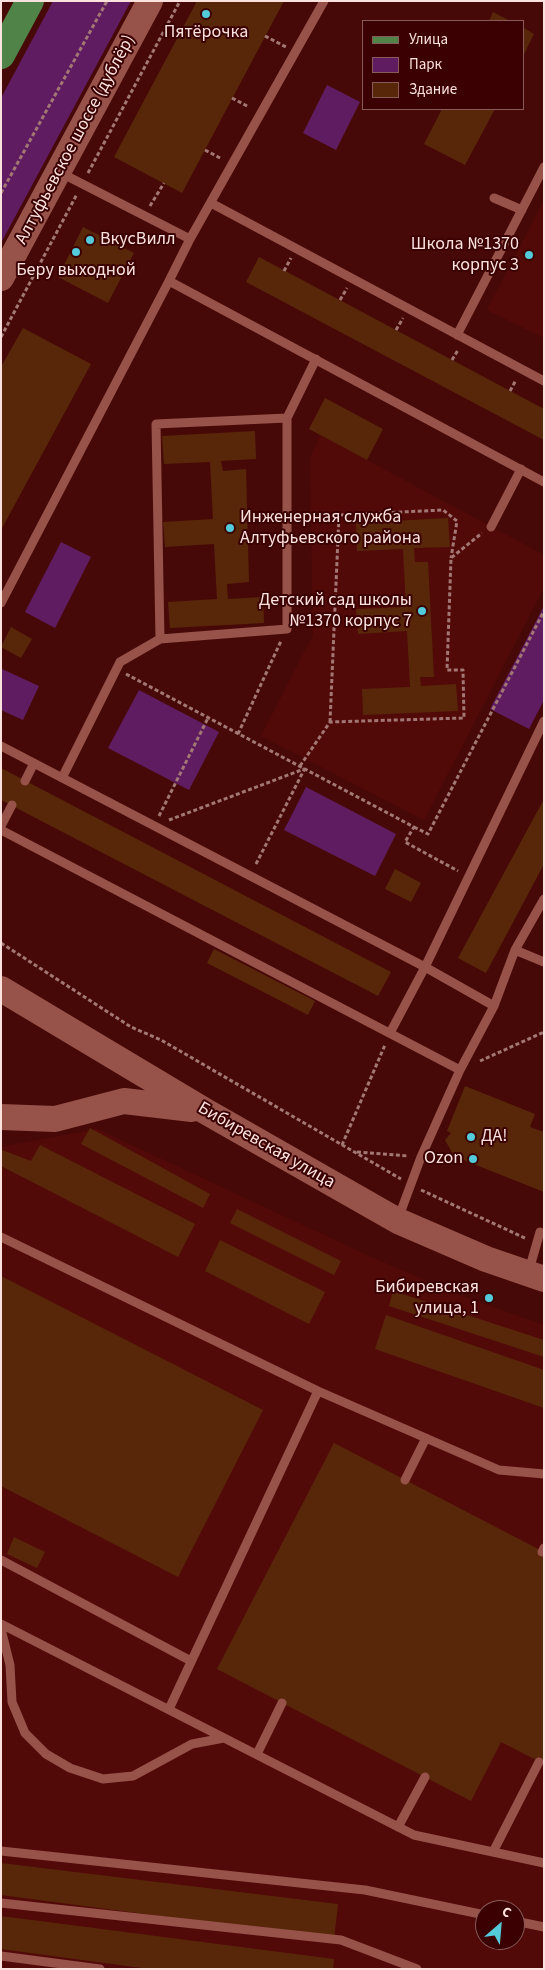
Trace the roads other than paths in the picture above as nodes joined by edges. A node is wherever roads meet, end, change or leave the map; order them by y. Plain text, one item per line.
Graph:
1 (30, 1) edge
2 (150, 1) edge
3 (324, 1) edge
4 (1, 55) edge
5 (544, 167) edge
6 (60, 172) junction
7 (494, 198) dead end
8 (211, 203) junction
9 (522, 210) junction
10 (190, 238) junction
11 (1, 278) edge
12 (169, 281) junction
13 (457, 335) junction
14 (316, 360) junction
15 (544, 381) edge
16 (287, 418) junction
17 (521, 469) junction
18 (544, 482) edge
19 (490, 526) road end
20 (1, 603) edge
21 (160, 639) junction
22 (544, 721) edge
23 (1, 746) edge
24 (34, 763) junction
25 (62, 778) junction
26 (25, 781) dead end
27 (12, 805) dead end
28 (1, 826) edge
29 (1, 830) edge
30 (544, 900) edge
31 (515, 950) junction
32 (544, 962) edge
33 (425, 967) junction
34 (1, 989) edge
35 (494, 1006) junction
36 (390, 1033) junction
37 (460, 1070) junction
38 (205, 1111) junction
39 (1, 1116) edge
40 (398, 1221) junction
41 (540, 1232) dead end
42 (1, 1237) edge
43 (536, 1276) edge
44 (318, 1391) junction
45 (426, 1438) junction
46 (544, 1474) edge
47 (404, 1480) dead end
48 (1, 1560) edge
49 (1, 1624) edge
50 (1, 1629) edge
51 (191, 1661) junction
52 (282, 1703) dead end
53 (169, 1709) junction
54 (224, 1738) junction
55 (257, 1754) junction
56 (539, 1762) dead end
57 (425, 1777) dead end
58 (398, 1827) junction
59 (1, 1851) edge
60 (492, 1852) junction
61 (544, 1864) edge
62 (1, 1903) edge
63 (475, 1913) edge
64 (525, 1923) edge
65 (544, 1927) edge
66 (1, 1956) edge
67 (100, 1969) edge
68 (417, 1969) edge

1 - 4 main road
2 - 6 main road, Алтуфьевское шоссе (дублёр)
3 - 8 lane
5 - 9 lane
6 - 10 lane
6 - 11 main road, Алтуфьевское шоссе (дублёр)
7 - 9 lane
8 - 10 lane
8 - 13 lane
9 - 13 lane
10 - 12 lane
12 - 14 lane
12 - 20 lane
13 - 15 lane
14 - 16 lane
14 - 17 lane
16 - 21 lane
16 - 21 lane
17 - 18 lane
17 - 19 lane
21 - 25 lane
22 - 33 lane
23 - 24 lane
24 - 25 lane
24 - 26 lane
25 - 33 lane
27 - 28 lane
29 - 36 lane
30 - 31 lane
31 - 32 lane
31 - 35 lane
33 - 35 lane
33 - 36 lane
34 - 38 main road, Бибиревская улица
35 - 37 lane
36 - 37 lane
37 - 40 lane
38 - 39 main road
38 - 40 main road, Бибиревская улица
40 - 43 main road, Бибиревская улица
41 - 43 lane
42 - 44 lane
44 - 45 lane
44 - 51 lane
45 - 46 lane
45 - 47 lane
48 - 51 lane
49 - 53 lane
50 - 54 lane
51 - 53 lane
52 - 55 lane
53 - 54 lane
54 - 55 lane
55 - 58 lane
56 - 60 lane
57 - 58 lane
58 - 60 lane
59 - 63 lane
60 - 61 lane
62 - 68 lane
64 - 65 lane
66 - 67 lane

